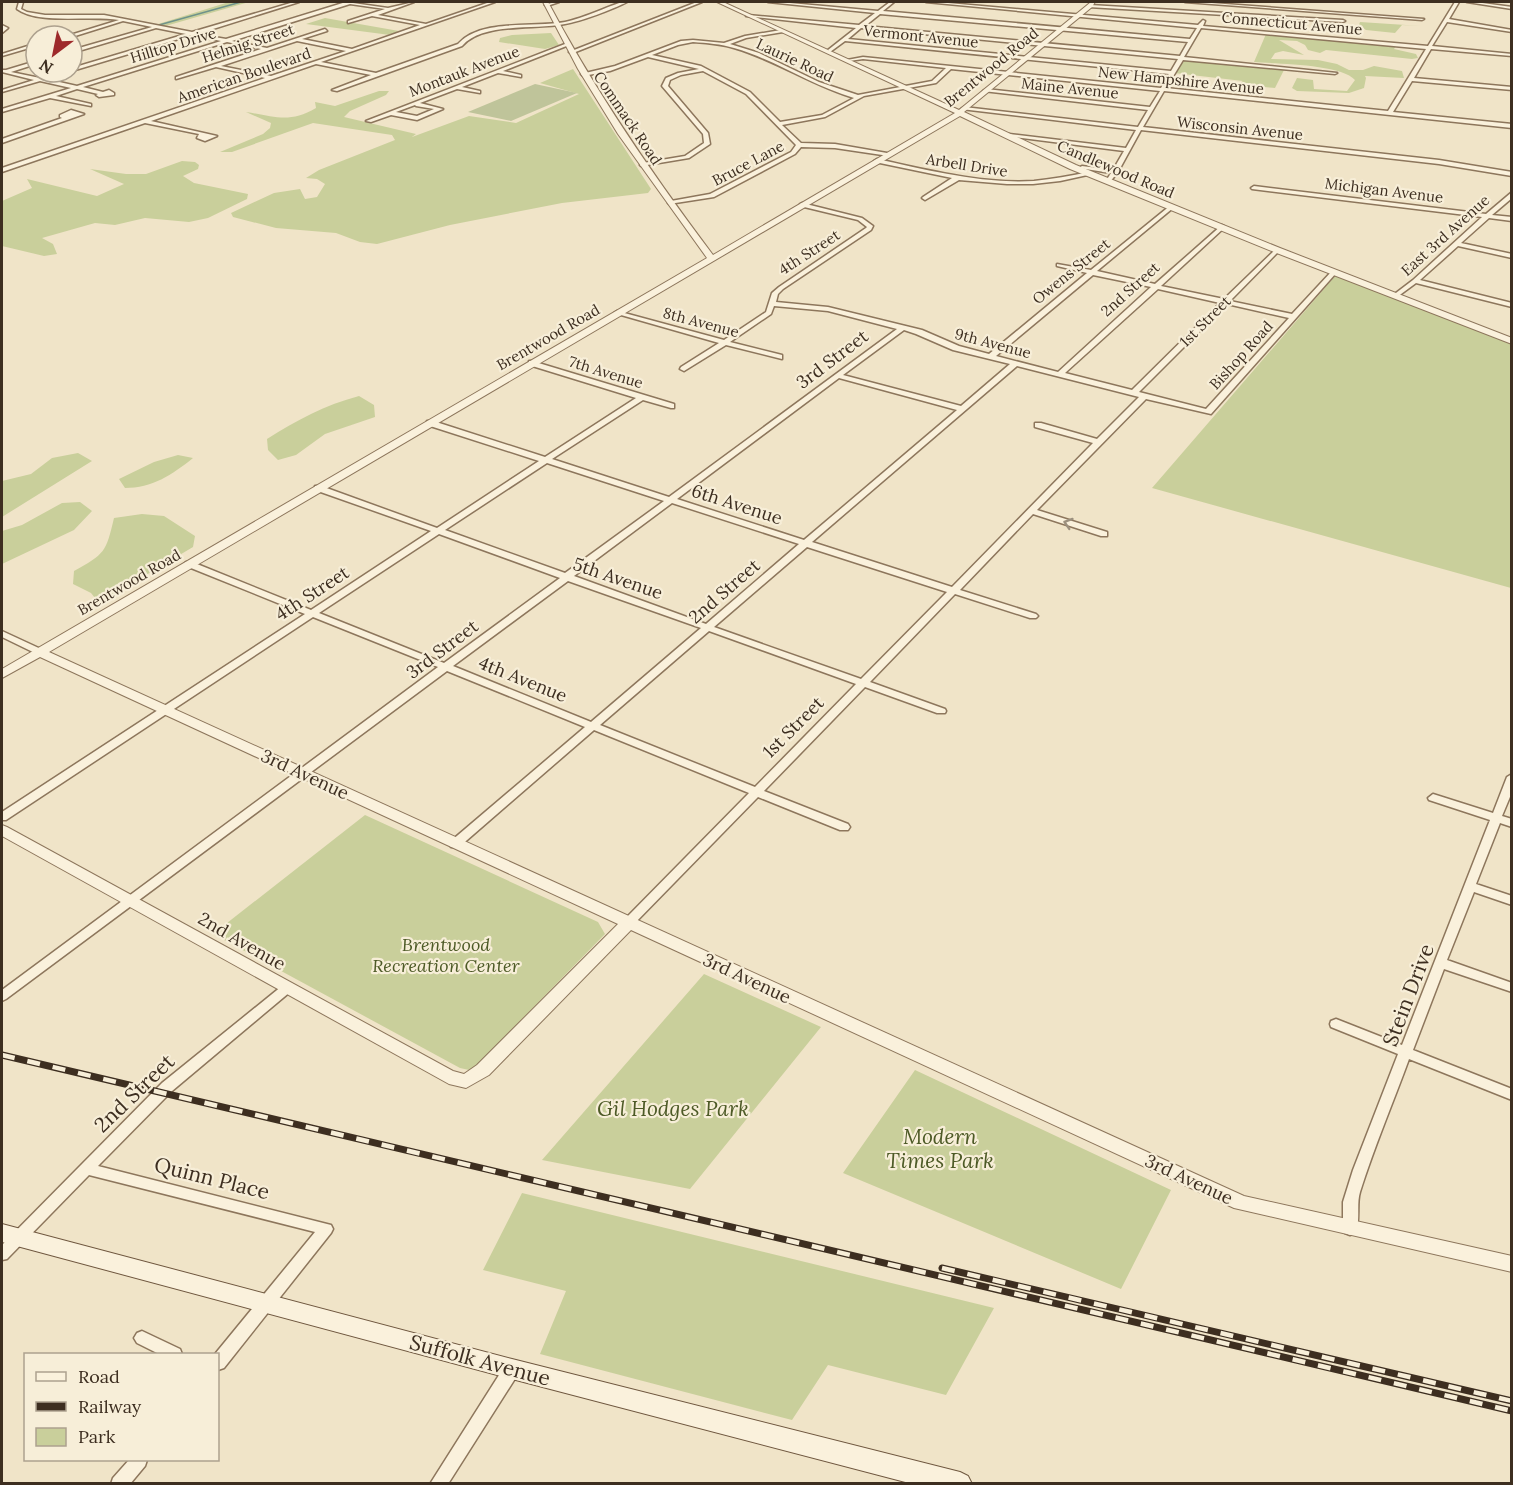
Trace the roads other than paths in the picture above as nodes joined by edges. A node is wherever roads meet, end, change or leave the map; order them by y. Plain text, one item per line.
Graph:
1 (21, 2) edge
2 (297, 2) edge
3 (350, 2) edge
4 (412, 2) edge
5 (494, 2) edge
6 (557, 2) edge
7 (625, 2) edge
8 (700, 2) edge
9 (719, 2) edge
10 (770, 2) edge
11 (892, 2) edge
12 (928, 2) edge
13 (1187, 2) edge
14 (1415, 2) edge
15 (1422, 2) edge
16 (1457, 2) edge
17 (1469, 2) edge
18 (473, 3) edge
19 (546, 3) edge
20 (1090, 3) edge
21 (1266, 4) edge
22 (484, 5) junction
23 (1512, 8) edge
24 (390, 9) junction
25 (879, 12) junction
26 (1207, 13) junction
27 (372, 15) junction
28 (1079, 15) junction
29 (748, 16) junction
30 (1264, 17) junction
31 (1422, 19) dead end
32 (124, 20) junction
33 (1446, 20) junction
34 (1343, 21) dead end
35 (350, 22) dead end
36 (171, 23) dead end
37 (426, 25) junction
38 (557, 25) junction
39 (2, 26) edge
40 (863, 26) junction
41 (157, 27) junction
42 (1199, 27) junction
43 (1062, 29) junction
44 (325, 30) dead end
45 (781, 31) junction
46 (1512, 31) edge
47 (2, 32) edge
48 (84, 32) edge
49 (191, 34) junction
50 (296, 40) junction
51 (846, 40) junction
52 (226, 41) junction
53 (1191, 41) junction
54 (1044, 43) junction
55 (725, 44) junction
56 (84, 48) edge
57 (1430, 48) junction
58 (24, 49) edge
59 (267, 49) junction
60 (569, 49) junction
61 (352, 50) junction
62 (830, 51) junction
63 (2, 55) edge
64 (1512, 55) edge
65 (648, 56) junction
66 (1182, 57) junction
67 (1026, 58) junction
68 (849, 60) junction
69 (316, 63) junction
70 (24, 66) edge
71 (84, 66) edge
72 (215, 66) junction
73 (950, 67) junction
74 (705, 69) junction
75 (3, 72) edge
76 (497, 72) junction
77 (1172, 73) junction
78 (1335, 73) dead end
79 (1006, 74) junction
80 (378, 75) junction
81 (583, 75) junction
82 (519, 76) dead end
83 (24, 77) edge
84 (178, 78) dead end
85 (271, 78) junction
86 (1411, 79) junction
87 (26, 84) edge
88 (57, 84) edge
89 (456, 87) junction
90 (906, 87) junction
91 (75, 88) junction
92 (1512, 89) edge
93 (335, 90) dead end
94 (1163, 90) junction
95 (2, 91) edge
96 (986, 91) junction
97 (478, 92) dead end
98 (101, 93) dead end
99 (49, 96) junction
100 (858, 97) junction
101 (414, 104) junction
102 (89, 105) dead end
103 (1152, 109) junction
104 (2, 111) edge
105 (962, 111) junction
106 (390, 112) junction
107 (1389, 114) junction
108 (69, 117) dead end
109 (145, 121) junction
110 (369, 121) dead end
111 (778, 124) junction
112 (1512, 126) edge
113 (1141, 129) junction
114 (202, 135) dead end
115 (1009, 136) junction
116 (2, 141) edge
117 (799, 145) junction
118 (1128, 150) junction
119 (887, 155) junction
120 (877, 162) junction
121 (643, 165) junction
122 (1073, 167) junction
123 (2, 170) edge
124 (1115, 172) junction
125 (1089, 174) junction
126 (1512, 174) edge
127 (957, 178) junction
128 (1109, 181) junction
129 (1254, 188) dead end
130 (1512, 194) edge
131 (925, 198) dead end
132 (671, 203) junction
133 (802, 206) junction
134 (1171, 207) junction
135 (1486, 216) junction
136 (1512, 219) edge
137 (1222, 227) junction
138 (699, 242) junction
139 (1456, 244) junction
140 (726, 249) junction
141 (1277, 250) junction
142 (1512, 256) edge
143 (711, 258) junction
144 (1059, 265) dead end
145 (1092, 272) junction
146 (1334, 272) junction
147 (1415, 281) junction
148 (1158, 286) junction
149 (1395, 296) junction
150 (1226, 301) junction
151 (772, 304) junction
152 (1512, 304) edge
153 (617, 313) junction
154 (1294, 316) junction
155 (902, 328) junction
156 (1512, 341) edge
157 (724, 342) junction
158 (779, 357) dead end
159 (990, 357) junction
160 (532, 363) junction
161 (1016, 363) junction
162 (684, 369) dead end
163 (1059, 374) junction
164 (838, 376) junction
165 (1134, 393) junction
166 (1144, 396) junction
167 (642, 397) junction
168 (671, 406) dead end
169 (962, 409) junction
170 (1208, 412) joint
171 (430, 423) junction
172 (1038, 425) dead end
173 (1099, 442) junction
174 (546, 460) junction
175 (318, 488) junction
176 (671, 500) junction
177 (1032, 511) junction
178 (438, 531) junction
179 (1104, 534) dead end
180 (806, 543) junction
181 (189, 564) junction
182 (566, 577) junction
183 (953, 591) junction
184 (312, 613) junction
185 (1033, 616) dead end
186 (709, 627) junction
187 (2, 634) edge
188 (40, 652) junction
189 (445, 667) junction
190 (2, 674) edge
191 (863, 683) junction
192 (165, 709) junction
193 (941, 711) dead end
194 (594, 726) junction
195 (303, 774) junction
196 (1512, 777) edge
197 (756, 792) junction
198 (1433, 798) dead end
199 (2, 817) edge
200 (1496, 818) junction
201 (1512, 823) edge
202 (843, 827) dead end
203 (2, 830) edge
204 (455, 844) junction
205 (1470, 886) junction
206 (131, 901) junction
207 (1512, 901) edge
208 (628, 923) junction
209 (1441, 963) junction
210 (1512, 988) edge
211 (286, 989) junction
212 (2, 996) edge
213 (1336, 1024) dead end
214 (1407, 1052) junction
215 (465, 1081) joint
216 (1512, 1095) edge
217 (87, 1169) junction
218 (1350, 1229) junction
219 (10, 1235) edge
220 (2, 1254) edge
221 (1512, 1264) edge
222 (267, 1302) junction
223 (142, 1338) dead end
224 (172, 1353) edge
225 (219, 1362) edge
226 (512, 1369) junction
227 (138, 1461) edge
228 (910, 1477) edge
229 (119, 1484) edge
230 (438, 1484) edge
231 (960, 1484) edge

1 - 32 street
2 - 49 street
3 - 24 street
3 - 52 street, Hilltop Drive
4 - 24 street
5 - 22 street, American Boulevard
6 - 19 street
7 - 38 street
8 - 60 street, Montauk Avenue
9 - 29 street, Candlewood Road
10 - 25 street
11 - 25 street
12 - 28 street, Connecticut Avenue
13 - 21 street
14 - 15 street
16 - 33 street
17 - 23 street
18 - 22 street
19 - 38 street, Commack Road
20 - 26 street
20 - 28 street, Brentwood Road
21 - 30 street
21 - 31 street
22 - 37 street, American Boulevard
24 - 27 street
25 - 40 street
25 - 43 street
26 - 30 street
26 - 42 street
27 - 35 street
27 - 37 street
28 - 42 street, Connecticut Avenue
28 - 43 street, Brentwood Road
29 - 40 street
29 - 45 street, Candlewood Road
30 - 34 street
32 - 41 street
32 - 48 street
33 - 46 street
33 - 57 street
36 - 41 street
37 - 61 street, American Boulevard
38 - 60 street, Commack Road
38 - 80 street
39 - 47 street
40 - 51 street
40 - 54 street
41 - 49 street
41 - 56 street
42 - 53 street
42 - 57 street, Connecticut Avenue
43 - 53 street
43 - 54 street, Brentwood Road
44 - 50 street, Helmig Street
45 - 55 street
45 - 62 street, Candlewood Road
49 - 52 street
49 - 71 street
50 - 59 street, Helmig Street
50 - 61 street
51 - 62 street
51 - 67 street, Vermont Avenue
52 - 59 street
52 - 91 street, Hilltop Drive
53 - 66 street
54 - 66 street
54 - 67 street, Brentwood Road
55 - 65 street, Laurie Road
55 - 100 street, Laurie Road
57 - 64 street, Connecticut Avenue
57 - 86 street
58 - 63 street
59 - 72 street, Helmig Street
60 - 76 street, Montauk Avenue
60 - 81 street, Commack Road
61 - 69 street, American Boulevard
62 - 68 street, Candlewood Road
65 - 74 street, Bruce Lane
65 - 81 street, Laurie Road
66 - 77 street
66 - 78 street
67 - 77 street, Vermont Avenue
67 - 79 street, Brentwood Road
68 - 73 street, New Hampshire Avenue
68 - 90 street, Candlewood Road
69 - 80 street
69 - 85 street, American Boulevard
70 - 75 street
72 - 84 street, Helmig Street
72 - 85 street
73 - 79 street, New Hampshire Avenue
73 - 90 street
74 - 111 street, Bruce Lane
74 - 121 street
75 - 83 street
76 - 82 street
76 - 89 street, Montauk Avenue
77 - 94 street
79 - 94 street, New Hampshire Avenue
79 - 96 street, Brentwood Road
80 - 93 street
81 - 121 street, Commack Road
85 - 109 street, American Boulevard
86 - 92 street
86 - 107 street
87 - 95 street
88 - 91 street
89 - 97 street
89 - 101 street, Montauk Avenue
90 - 100 street
90 - 105 street, Candlewood Road
91 - 98 street
91 - 99 street, Hilltop Drive
94 - 103 street
94 - 107 street, New Hampshire Avenue
96 - 103 street, Maine Avenue
96 - 105 street, Brentwood Road
99 - 102 street
99 - 104 street, Hilltop Drive
100 - 111 street
101 - 106 street, Montauk Avenue
101 - 106 street
103 - 113 street
105 - 113 street, Wisconsin Avenue
105 - 115 street, Candlewood Road
105 - 119 street, Brentwood Road
106 - 110 street, Montauk Avenue
107 - 112 street, New Hampshire Avenue
108 - 116 street
109 - 114 street
109 - 123 street, American Boulevard
111 - 117 street, Bruce Lane
113 - 118 street
113 - 126 street, Wisconsin Avenue
115 - 118 street
115 - 122 street, Candlewood Road
117 - 119 street
117 - 132 street, Bruce Lane
118 - 124 street
119 - 120 street, Brentwood Road
120 - 127 street, Arbell Drive
120 - 133 street, Brentwood Road
121 - 132 street, Commack Road
122 - 124 street
122 - 125 street, Candlewood Road
124 - 128 street
125 - 127 street, Arbell Drive
125 - 128 street, Candlewood Road
127 - 131 street
128 - 134 street, Candlewood Road
129 - 135 street, Michigan Avenue
130 - 135 street, East 3rd Avenue
132 - 138 street, Commack Road
133 - 140 street, Brentwood Road
133 - 151 street, 4th Street
134 - 137 street, Candlewood Road
134 - 145 street, Owens Street
135 - 136 street, Michigan Avenue
135 - 139 street, East 3rd Avenue
137 - 141 street, Candlewood Road
137 - 148 street, 2nd Street
138 - 140 street
138 - 143 street, Commack Road
139 - 142 street
139 - 147 street, East 3rd Avenue
140 - 143 street, Brentwood Road
141 - 146 street, Candlewood Road
141 - 150 street, 1st Street
143 - 153 street, Brentwood Road
144 - 145 street, Bishop Road
145 - 148 street, Bishop Road
145 - 159 street, Owens Street
146 - 149 street, Candlewood Road
146 - 154 street, Bishop Road
147 - 149 street, East 3rd Avenue
147 - 152 street
148 - 150 street, Bishop Road
148 - 163 street, 2nd Street
149 - 156 street, Candlewood Road
150 - 154 street, Bishop Road
150 - 165 street, 1st Street
151 - 155 street, 9th Avenue
151 - 157 street, 4th Street
153 - 157 street, 8th Avenue
153 - 160 street, Brentwood Road
154 - 170 street, Bishop Road
155 - 159 street, 9th Avenue
155 - 164 street, 3rd Street
157 - 158 street, 8th Avenue
157 - 162 street, 4th Street
159 - 161 street, 9th Avenue
160 - 167 street, 7th Avenue
160 - 171 street, Brentwood Road
161 - 163 street, 9th Avenue
161 - 169 street, 2nd Street
163 - 165 street, 9th Avenue
164 - 169 street
164 - 176 street, 3rd Street
165 - 166 street, 9th Avenue
166 - 170 street, 9th Avenue
166 - 173 street, 1st Street
167 - 168 street, 7th Avenue
167 - 174 street, 4th Street
169 - 180 street, 2nd Street
171 - 174 street, 6th Avenue
171 - 175 street, Brentwood Road
172 - 173 street
173 - 177 street, 1st Street
174 - 176 street, 6th Avenue
174 - 178 street, 4th Street
175 - 178 street, 5th Avenue
175 - 181 street, Brentwood Road
176 - 180 street, 6th Avenue
176 - 182 street, 3rd Street
179 -> 177 street
177 - 183 street, 1st Street
178 - 182 street, 5th Avenue
178 - 184 street, 4th Street
180 - 183 street, 6th Avenue
180 - 186 street, 2nd Street
181 - 184 street, 4th Avenue
181 - 188 street, Brentwood Road
182 - 186 street, 5th Avenue
182 - 189 street, 3rd Street
183 - 185 street, 6th Avenue
183 - 191 street, 1st Street
184 - 189 street, 4th Avenue
184 - 192 street, 4th Street
186 - 191 street, 5th Avenue
186 - 194 street, 2nd Street
187 - 188 street, 3rd Avenue
188 - 190 street, Brentwood Road
188 - 192 street, 3rd Avenue
189 - 194 street, 4th Avenue
189 - 195 street, 3rd Street
191 - 193 street, 5th Avenue
191 - 197 street, 1st Street
192 - 195 street, 3rd Avenue
192 - 199 street, 4th Street
194 - 197 street, 4th Avenue
194 - 204 street, 2nd Street
195 - 204 street, 3rd Avenue
195 - 206 street, 3rd Street
196 - 200 street, Stein Drive
197 - 202 street, 4th Avenue
197 - 208 street, 1st Street
198 - 200 street
200 - 201 street
200 - 205 street, Stein Drive
203 - 206 street, 2nd Avenue
204 - 208 street, 3rd Avenue
205 - 207 street
205 - 209 street, Stein Drive
206 - 211 street, 2nd Avenue
206 - 212 street, 3rd Street
208 - 215 street, 1st Street
208 - 218 street, 3rd Avenue
209 - 210 street
209 - 214 street, Stein Drive
211 - 215 street, 2nd Avenue
211 - 217 street, 2nd Street
213 - 214 street
214 - 216 street
214 - 218 street, Stein Drive
217 - 219 street, 2nd Street
217 - 222 street, Quinn Place
218 - 221 street, 3rd Avenue
219 - 220 street, 2nd Street
219 - 222 main road, Suffolk Avenue
222 - 225 street
222 - 226 main road, Suffolk Avenue
223 - 224 street
226 - 228 main road, Suffolk Avenue
226 - 230 street
227 - 229 street
228 - 231 main road, Suffolk Avenue

